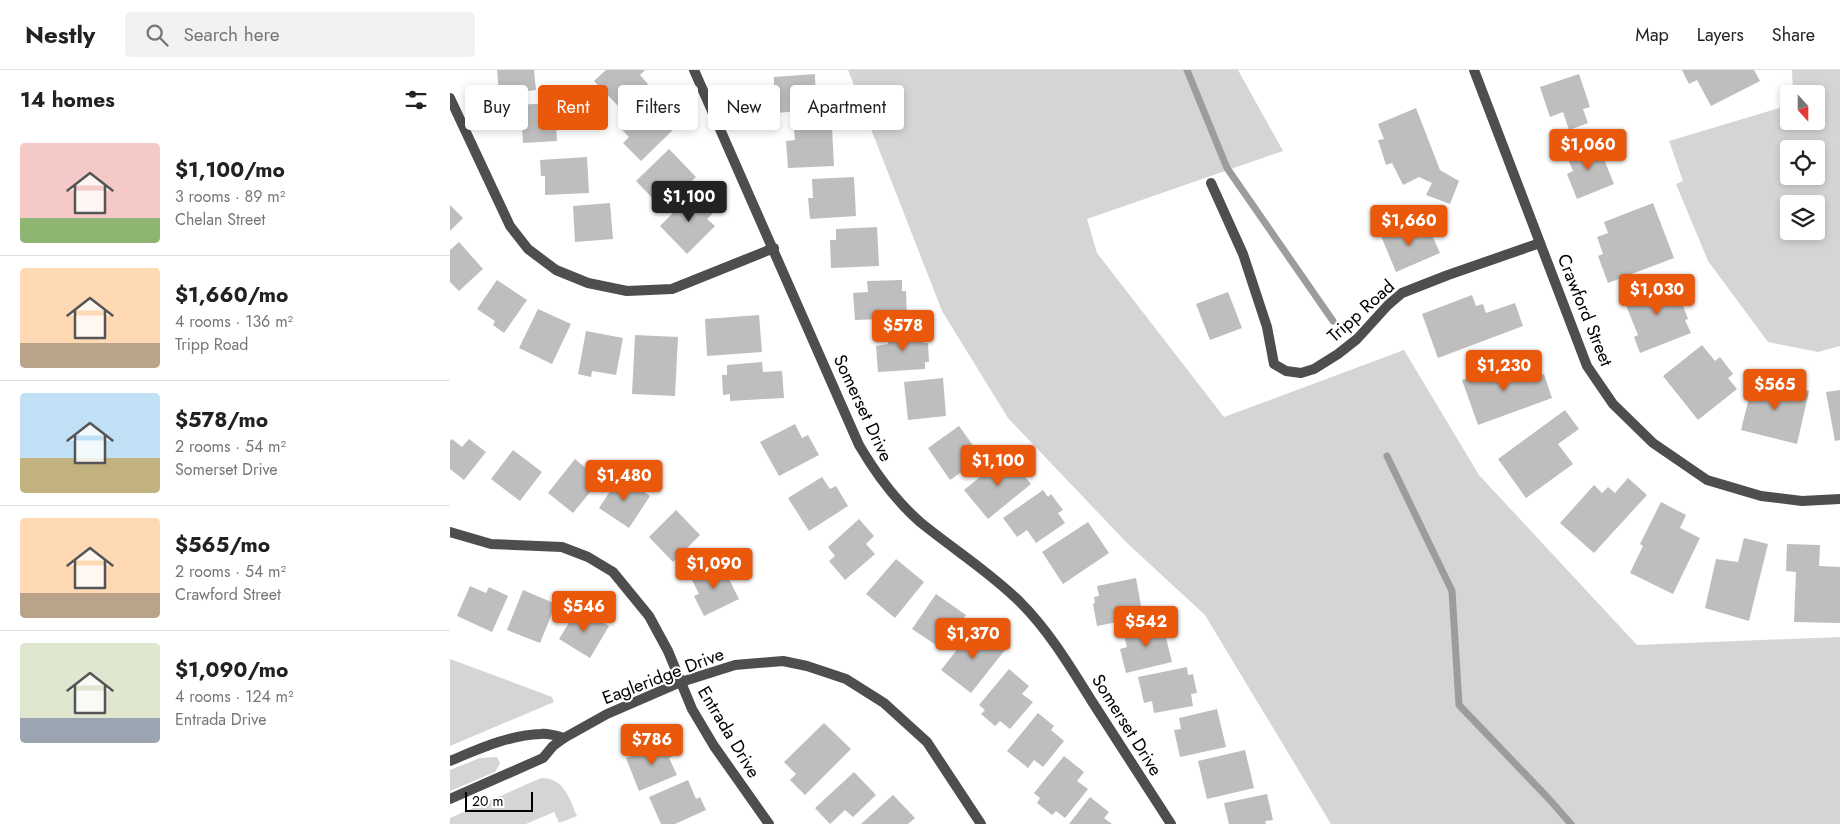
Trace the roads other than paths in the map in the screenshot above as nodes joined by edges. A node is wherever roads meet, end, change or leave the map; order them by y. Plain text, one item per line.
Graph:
1 (694, 70) edge
2 (1474, 70) edge
3 (450, 98) edge
4 (1211, 183) dead end
5 (1540, 243) junction
6 (774, 248) junction
7 (1840, 499) edge
8 (450, 532) edge
9 (681, 682) junction
10 (564, 738) junction
11 (450, 761) edge
12 (450, 799) edge
13 (769, 824) edge
14 (981, 824) edge
15 (1170, 824) edge

1 - 6 street, Somerset Drive
2 - 5 street, Crawford Street
3 - 6 street
4 - 5 street, Tripp Road
5 - 7 street, Crawford Street
6 - 15 street, Somerset Drive
8 - 9 street, Entrada Drive
9 - 10 street, Eagleridge Drive
9 - 13 street, Entrada Drive
9 - 14 street, Eagleridge Drive
10 - 11 street
10 - 12 street, Eagleridge Drive

